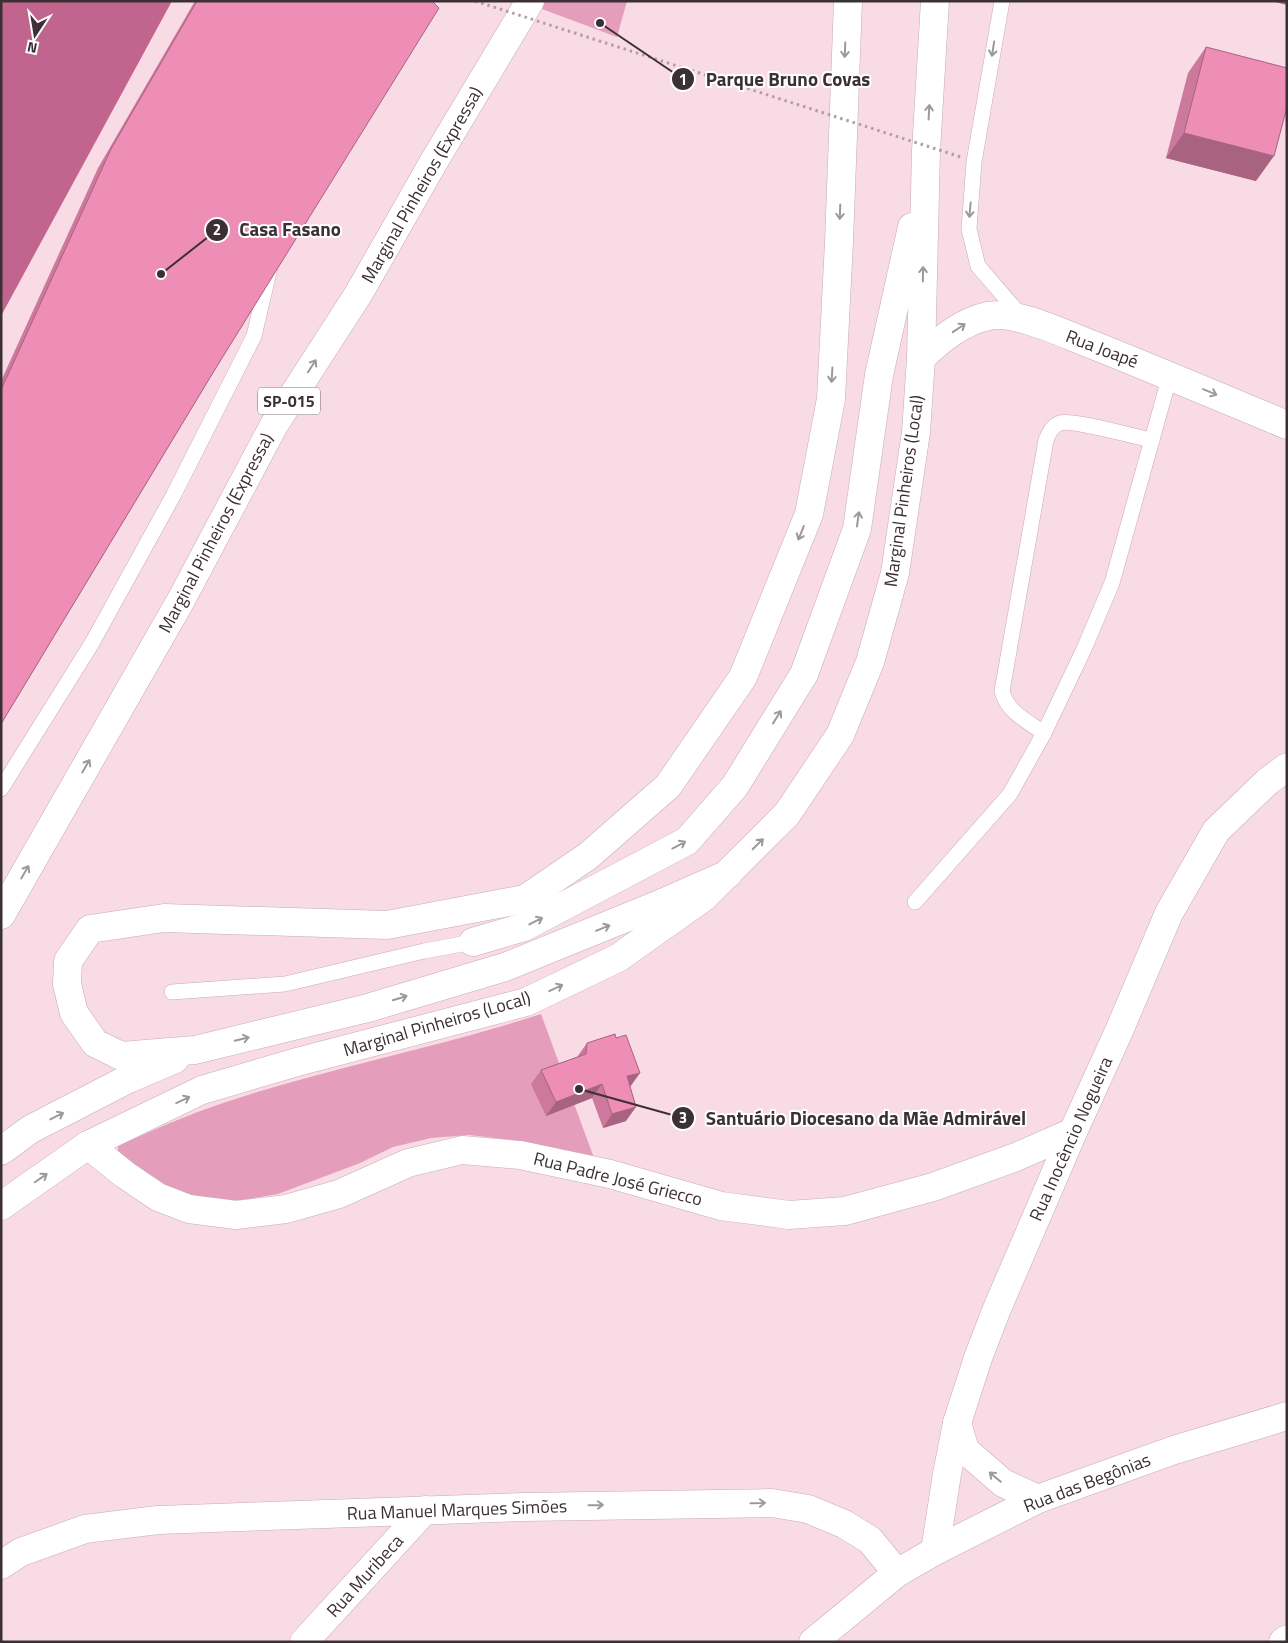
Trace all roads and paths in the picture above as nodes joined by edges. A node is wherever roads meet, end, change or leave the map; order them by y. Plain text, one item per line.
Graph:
1 (474, 1) edge
2 (530, 1) edge
3 (540, 1) edge
4 (848, 1) edge
5 (935, 1) edge
6 (1002, 1) edge
7 (505, 45) junction
8 (960, 157) dead end
9 (926, 165) junction
10 (274, 254) edge
11 (1023, 318) junction
12 (921, 358) junction
13 (1170, 375) junction
14 (1287, 425) edge
15 (1152, 440) junction
16 (1044, 733) junction
17 (1287, 767) edge
18 (1, 789) edge
19 (728, 874) junction
20 (524, 899) junction
21 (915, 902) dead end
22 (1, 914) edge
23 (473, 942) junction
24 (172, 992) dead end
25 (195, 1050) junction
26 (1073, 1132) junction
27 (88, 1145) junction
28 (1, 1151) edge
29 (1, 1206) edge
30 (1287, 1416) edge
31 (957, 1423) junction
32 (1038, 1500) junction
33 (425, 1510) junction
34 (935, 1551) junction
35 (1, 1565) edge
36 (897, 1573) junction
37 (1287, 1638) edge
38 (304, 1642) edge
39 (813, 1642) edge
40 (1282, 1642) edge

1 - 8 path, bridge
2 - 7 main road, Marginal Pinheiros (Expressa) / SP-015
3 - 7 main road
4 -> 20 main road
9 -> 5 main road, Marginal Pinheiros (Local)
6 -> 11 lane
22 -> 7 main road, Marginal Pinheiros (Expressa) / SP-015
12 -> 9 main road, Marginal Pinheiros (Local)
23 -> 9 main road
10 - 18 lane
12 -> 11 main road, Rua Joapé
11 - 13 main road, Rua Joapé
19 -> 12 main road, Marginal Pinheiros (Local)
13 -> 14 main road, Rua Joapé
13 - 15 lane
15 - 16 lane
15 - 16 lane
16 - 21 lane
17 - 26 main road, Rua Inocêncio Nogueira
25 -> 19 main road
27 -> 19 main road, Marginal Pinheiros (Local)
20 - 23 main road
20 - 25 main road
23 - 24 lane
28 -> 25 main road
26 - 27 main road, Rua Padre José Griecco
26 - 31 main road, Rua Inocêncio Nogueira
29 -> 27 main road, Marginal Pinheiros (Local)
30 - 32 main road, Rua das Begônias
32 -> 31 main road
31 - 34 main road, Rua Inocêncio Nogueira
32 - 34 main road, Rua das Begônias
33 - 35 main road, Rua Manuel Marques Simões
33 -> 36 main road, Rua Manuel Marques Simões
33 - 38 main road, Rua Muribeca
34 - 36 main road, Rua das Begônias
36 - 39 main road, Rua das Begônias
37 - 40 main road

